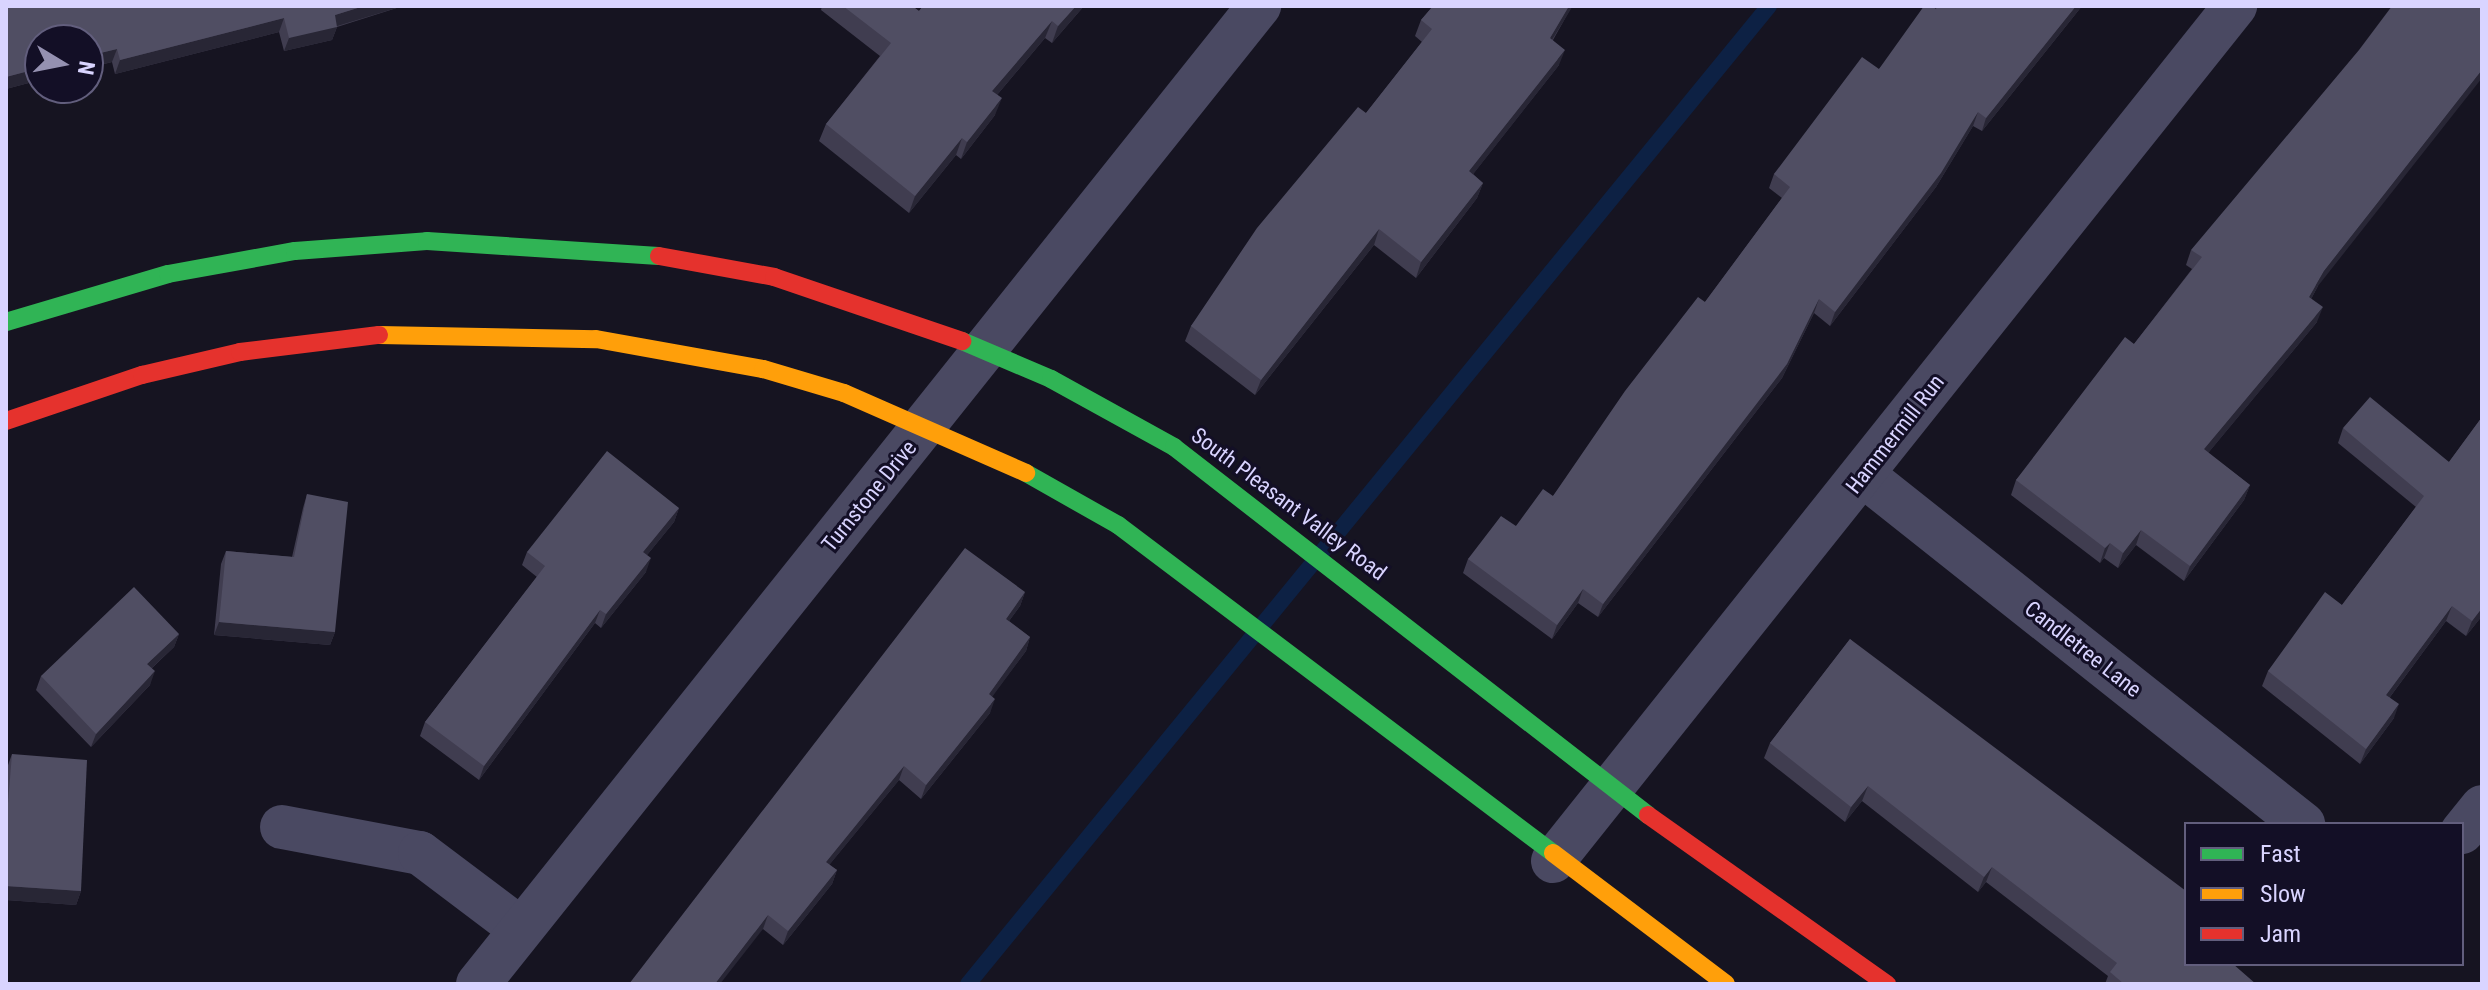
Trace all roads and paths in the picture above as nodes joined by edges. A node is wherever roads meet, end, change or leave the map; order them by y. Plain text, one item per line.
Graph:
1 (1259, 6) edge
2 (2235, 6) edge
3 (6, 322) edge
4 (986, 348) junction
5 (6, 421) edge
6 (927, 424) junction
7 (1863, 475) junction
8 (1611, 789) junction
9 (2482, 807) edge
10 (2300, 822) edge
11 (282, 827) dead end
12 (2464, 830) edge
13 (1553, 861) junction
14 (521, 929) junction
15 (478, 984) edge
16 (1726, 984) edge
17 (1887, 984) edge

1 - 4 street, Turnstone Drive
2 - 7 street, Hammermill Run
3 - 4 main road, South Pleasant Valley Road
4 - 6 street, Turnstone Drive
4 - 8 main road, South Pleasant Valley Road
5 - 6 main road
6 - 13 main road
6 - 14 street, Turnstone Drive
7 - 8 street, Hammermill Run
7 - 10 street, Candletree Lane
8 - 13 street, Hammermill Run
8 - 17 main road, South Pleasant Valley Road
9 - 12 street
11 - 14 street
13 - 16 main road
14 - 15 street, Turnstone Drive

